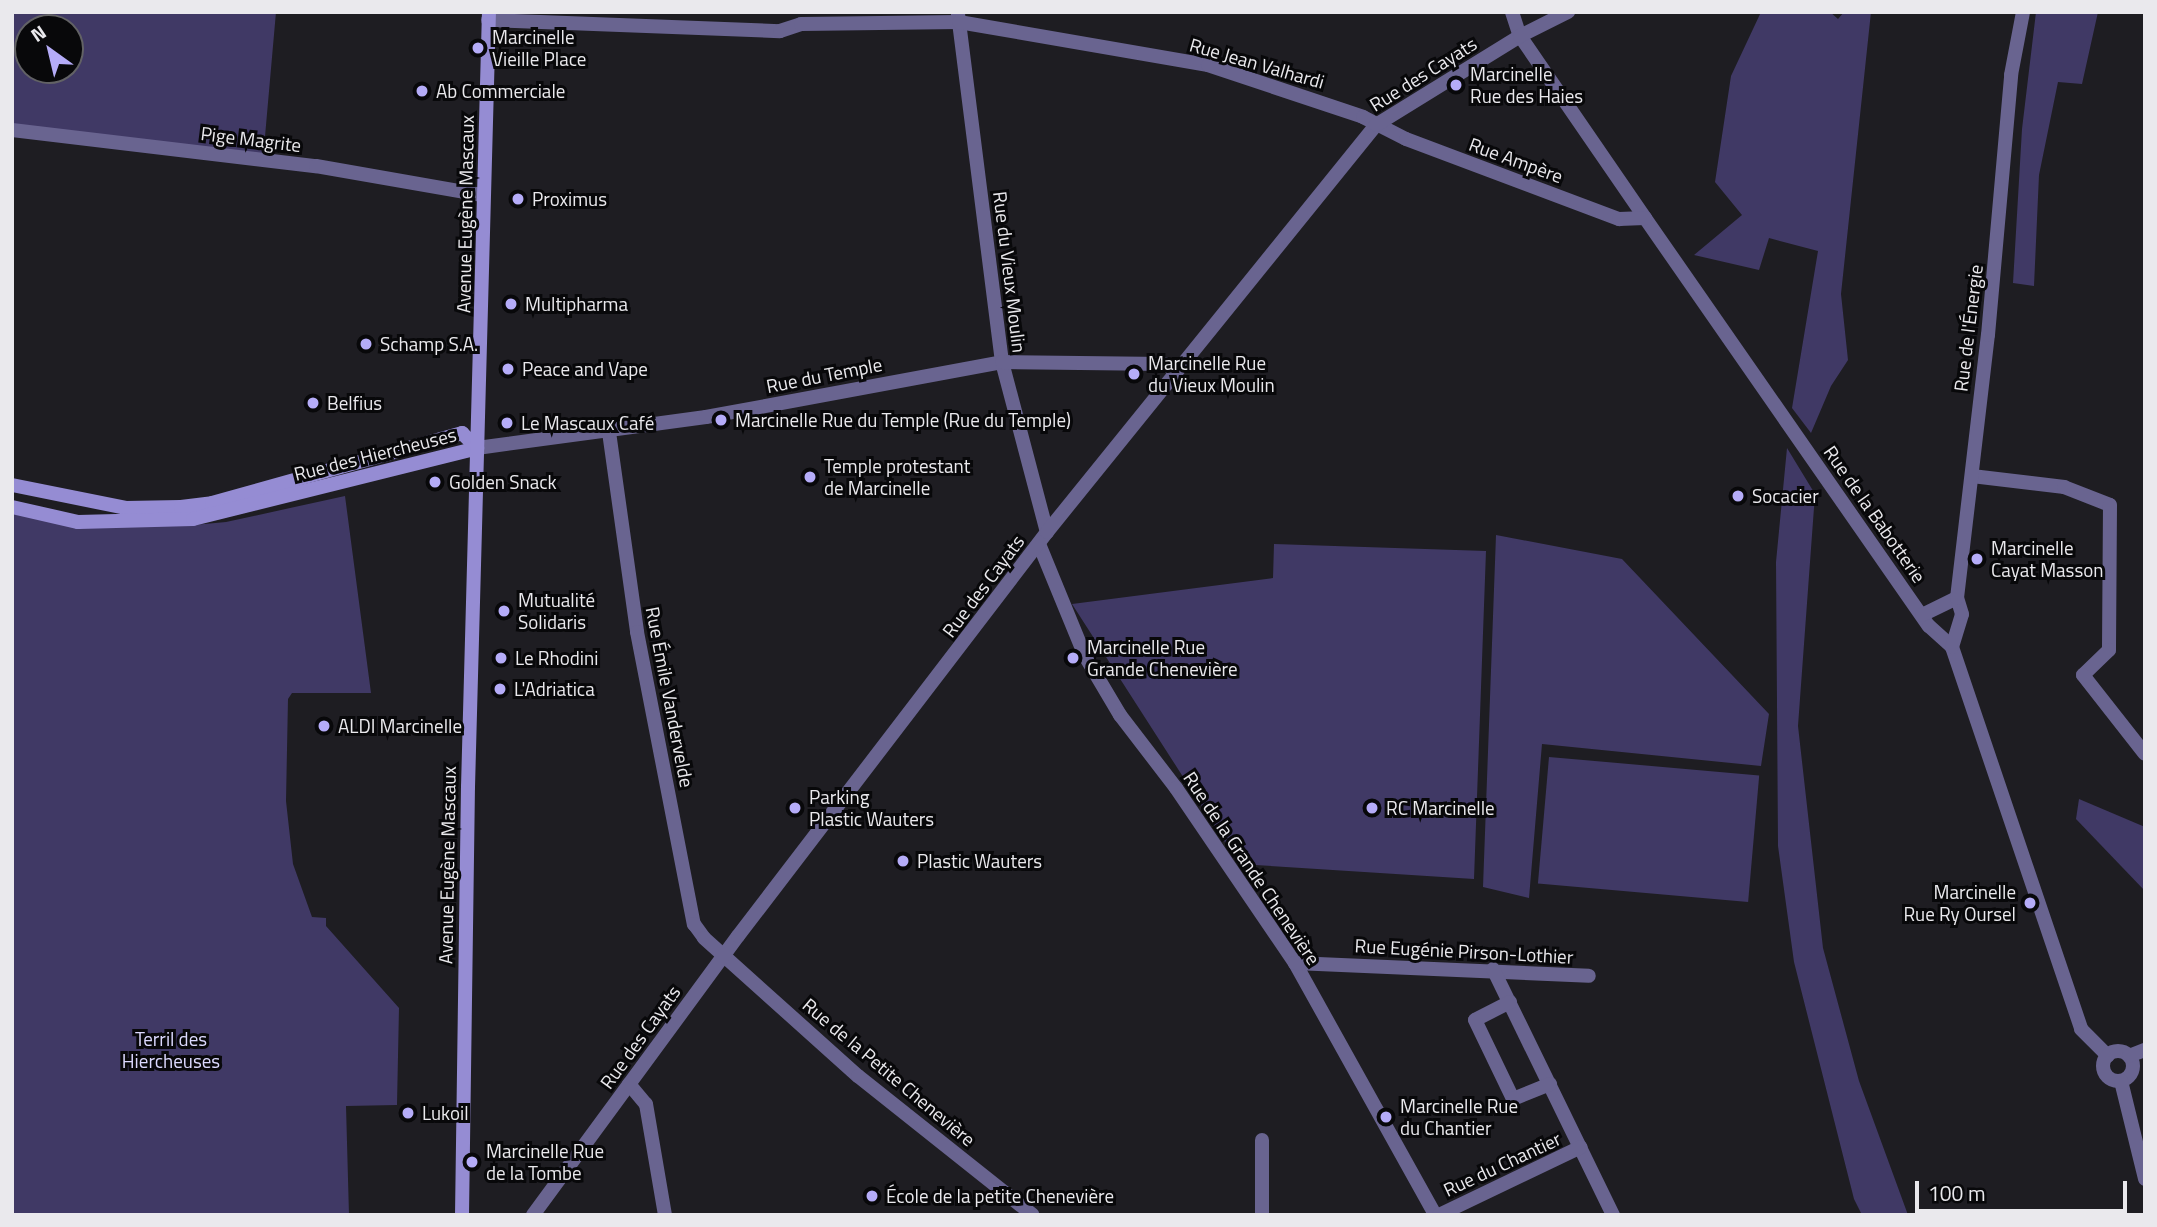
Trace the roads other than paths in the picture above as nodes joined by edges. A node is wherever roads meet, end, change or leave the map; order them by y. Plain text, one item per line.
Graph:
1 (1512, 12) edge
2 (1568, 12) edge
3 (2023, 12) edge
4 (488, 16) edge
5 (958, 17) edge
6 (1520, 36) junction
7 (1376, 125) junction
8 (12, 130) edge
9 (483, 195) junction
10 (1646, 218) junction
11 (1002, 362) junction
12 (1177, 372) junction
13 (609, 432) junction
14 (477, 448) junction
15 (1972, 476) junction
16 (12, 485) edge
17 (12, 507) edge
18 (1043, 538) junction
19 (1957, 598) junction
20 (1922, 615) junction
21 (1952, 647) junction
22 (2145, 754) edge
23 (725, 954) junction
24 (1295, 963) junction
25 (1493, 969) junction
26 (1589, 976) dead end
27 (1510, 1002) junction
28 (2145, 1050) edge
29 (2108, 1056) junction
30 (2129, 1056) junction
31 (2121, 1081) junction
32 (629, 1084) junction
33 (1550, 1084) junction
34 (1262, 1140) dead end
35 (1581, 1147) junction
36 (2145, 1179) edge
37 (462, 1215) edge
38 (533, 1215) edge
39 (665, 1215) edge
40 (1033, 1215) edge
41 (1262, 1215) edge
42 (1437, 1215) edge
43 (1613, 1215) edge

1 - 6 street, Rue de la Babotterie
2 - 6 street, Rue des Cayats
3 - 15 street, Rue de l'Énergie
4 - 5 street, Rue Jean Valhardi
4 - 9 main road, Avenue Eugène Mascaux
5 - 7 street, Rue Jean Valhardi
5 - 11 street, Rue du Vieux Moulin
6 - 7 street, Rue des Cayats
6 - 10 street, Rue de la Babotterie
7 - 10 street, Rue Ampère
7 - 12 street, Rue des Cayats
8 - 9 street, Pige Magrite
9 - 14 main road, Avenue Eugène Mascaux
10 - 20 street, Rue de la Babotterie
11 - 12 street, Rue du Temple
11 - 13 street, Rue du Temple
11 - 18 street, Rue du Vieux Moulin
12 - 18 street, Rue des Cayats
13 - 14 street, Rue du Temple
13 - 23 street, Rue Émile Vandervelde
14 - 16 main road, Rue des Hiercheuses
14 - 17 main road, Rue des Hiercheuses
14 - 37 main road, Avenue Eugène Mascaux
15 - 19 street, Rue de l'Énergie
15 - 22 street
18 - 23 street, Rue des Cayats
18 - 24 street, Rue de la Grande Chenevière
19 - 20 street
19 - 21 street, Rue de l'Énergie
20 - 21 street, Rue de la Babotterie
21 - 29 street, Rue de la Babotterie
23 - 32 street, Rue des Cayats
23 - 40 street, Rue de la Petite Chenevière
24 - 25 street, Rue Eugénie Pirson-Lothier
24 - 42 street, Rue de la Grande Chenevière
25 - 26 street, Rue Eugénie Pirson-Lothier
25 - 27 street
27 - 33 street
27 - 33 street
28 - 30 street
29 - 30 street
29 - 31 street
30 - 31 street
31 - 36 street
32 - 38 street, Rue des Cayats
32 - 39 street
33 - 35 street
34 - 41 street
35 - 42 street, Rue du Chantier
35 - 43 street

